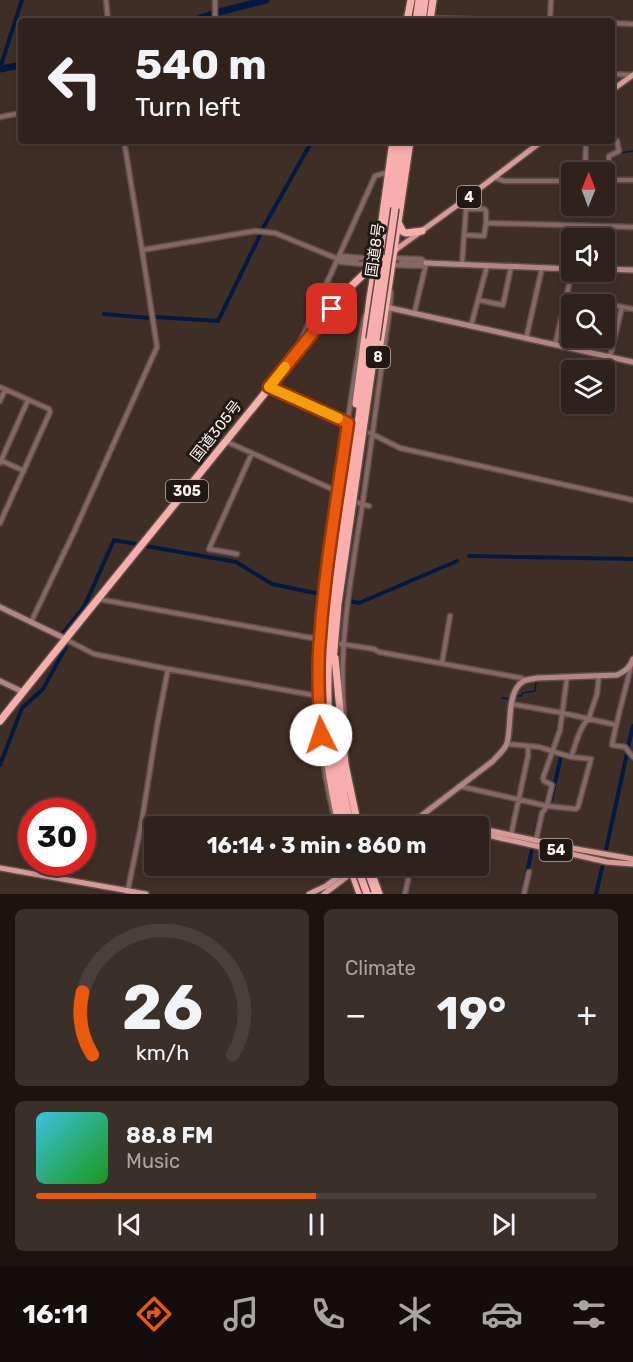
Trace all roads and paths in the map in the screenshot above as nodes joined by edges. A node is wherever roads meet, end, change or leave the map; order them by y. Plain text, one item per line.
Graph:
1 (106, 0) edge
2 (411, 0) edge
3 (418, 0) edge
4 (425, 0) edge
5 (433, 0) edge
6 (551, 0) edge
7 (215, 1) edge
8 (108, 18) edge
9 (215, 18) edge
10 (411, 18) edge
11 (411, 18) edge
12 (427, 18) edge
13 (427, 18) edge
14 (550, 18) edge
15 (615, 23) edge
16 (633, 24) edge
17 (615, 74) edge
18 (633, 75) edge
19 (615, 88) edge
20 (18, 114) edge
21 (0, 117) edge
22 (615, 141) edge
23 (124, 144) edge
24 (390, 144) edge
25 (391, 144) edge
26 (398, 144) edge
27 (404, 144) edge
28 (411, 144) edge
29 (538, 144) edge
30 (586, 144) edge
31 (585, 162) edge
32 (608, 162) edge
33 (385, 173) junction
34 (494, 177) junction
35 (615, 180) edge
36 (633, 180) edge
37 (561, 181) edge
38 (463, 201) junction
39 (466, 209) junction
40 (396, 212) junction
41 (486, 223) junction
42 (633, 227) edge
43 (422, 231) junction
44 (465, 235) junction
45 (379, 242) junction
46 (142, 250) junction
47 (338, 258) junction
48 (393, 258) junction
49 (357, 260) tunnel mouth
50 (376, 262) junction
51 (401, 262) dead end
52 (426, 263) junction
53 (462, 265) junction
54 (487, 266) junction
55 (511, 267) junction
56 (542, 268) junction
57 (633, 268) edge
58 (561, 269) edge
59 (615, 269) edge
60 (390, 279) junction
61 (570, 282) edge
62 (354, 285) junction
63 (371, 291) junction
64 (567, 294) edge
65 (478, 300) junction
66 (615, 306) edge
67 (622, 307) junction
68 (368, 308) junction
69 (390, 308) junction
70 (633, 309) edge
71 (414, 314) junction
72 (561, 320) edge
73 (471, 326) junction
74 (373, 339) junction
75 (526, 339) junction
76 (555, 345) junction
77 (584, 348) edge
78 (583, 351) junction
79 (294, 355) junction
80 (610, 357) junction
81 (633, 362) edge
82 (269, 387) junction
83 (3, 388) edge
84 (0, 400) edge
85 (28, 400) junction
86 (349, 423) junction
87 (371, 433) junction
88 (225, 441) junction
89 (252, 453) junction
90 (0, 461) edge
91 (359, 463) junction
92 (352, 470) junction
93 (24, 471) junction
94 (341, 493) junction
95 (633, 500) edge
96 (361, 504) junction
97 (369, 506) dead end
98 (0, 523) edge
99 (237, 554) dead end
100 (98, 599) junction
101 (0, 607) edge
102 (450, 616) dead end
103 (31, 622) junction
104 (66, 639) junction
105 (332, 642) junction
106 (632, 662) edge
107 (442, 663) junction
108 (168, 669) junction
109 (567, 676) junction
110 (599, 676) junction
111 (631, 679) edge
112 (525, 680) junction
113 (0, 681) edge
114 (23, 692) junction
115 (320, 696) junction
116 (511, 704) junction
117 (563, 713) junction
118 (589, 718) junction
119 (0, 721) edge
120 (616, 725) junction
121 (507, 744) junction
122 (528, 746) junction
123 (553, 751) junction
124 (571, 757) junction
125 (633, 757) edge
126 (459, 786) junction
127 (518, 800) junction
128 (546, 806) junction
129 (344, 816) edge
130 (345, 816) edge
131 (348, 816) edge
132 (354, 816) edge
133 (421, 816) edge
134 (489, 830) edge
135 (489, 835) edge
136 (511, 835) junction
137 (536, 840) junction
138 (633, 859) edge
139 (633, 864) edge
140 (0, 868) edge
141 (529, 872) dead end
142 (341, 876) edge
143 (345, 876) edge
144 (357, 876) edge
145 (359, 876) edge
146 (361, 876) edge
147 (372, 876) edge
148 (409, 876) edge
149 (127, 892) edge
150 (146, 894) edge
151 (309, 894) edge
152 (324, 894) edge
153 (360, 894) edge
154 (367, 894) edge
155 (373, 894) edge
156 (381, 894) edge
157 (405, 894) edge
158 (524, 894) edge

1 - 8 street
2 - 10 highway
3 - 11 highway
4 - 12 highway
5 - 13 highway
6 - 14 street
7 - 9 street
15 - 16 street
17 - 18 street
18 - 19 main road
20 - 21 street
22 - 32 street
23 - 46 street
24 - 33 highway
25 - 45 highway, 8
26 - 40 highway, 国道8号 / 8
27 - 40 highway, 国道8号 / 8
28 - 40 highway, 8
29 - 34 main road, 4
30 - 31 street
33 - 45 highway
33 - 47 street
34 - 37 street
34 - 38 main road, 4
35 - 36 street
38 - 39 street
38 - 43 main road, 4
39 - 41 street
39 - 44 street
40 - 43 highway
40 - 48 highway, 8
40 - 74 highway, 国道8号 / 8, bridge
41 - 42 street
41 - 44 street
43 - 48 main road, 4
44 - 53 street
45 - 50 highway, 8
46 - 47 street
46 - 103 street
47 - 49 street
47 - 50 street
47 - 79 street
48 - 50 highway, 国道305号 / 305
48 - 50 street
48 - 52 street
48 - 60 highway, 8
50 - 62 highway, 国道305号 / 305
50 - 63 highway, 8
51 - 52 street
52 - 53 street
52 - 71 street
53 - 54 street
54 - 55 street
54 - 65 street
55 - 56 street
55 - 65 street
56 - 58 street
56 - 75 street
57 - 59 street
60 - 69 street
60 - 91 highway, 8
61 - 64 street
62 - 63 highway
62 - 79 highway, 国道305号 / 305
63 - 68 highway, 8
65 - 73 street
66 - 67 street
67 - 70 street
67 - 80 street
68 - 86 street
68 - 92 highway, 8
69 - 71 street
69 - 87 street
71 - 73 street
72 - 76 street
73 - 75 street
74 - 91 highway, 国道8号 / 8
74 - 92 highway, 国道8号 / 8
75 - 76 street
76 - 78 street
77 - 78 street
78 - 80 street
79 - 82 highway, 国道305号 / 305
80 - 81 street
82 - 86 street
82 - 88 highway, 国道305号 / 305
83 - 84 street
83 - 85 street
85 - 90 street
85 - 93 street
86 - 94 street
87 - 95 street
87 - 96 street
88 - 89 street
88 - 100 highway, 国道305号 / 305
89 - 94 street
89 - 99 street
90 - 93 street
91 - 105 highway, 国道8号 / 8
92 - 105 highway, 国道8号 / 8
93 - 98 street
94 - 105 street
96 - 97 street
96 - 105 street
100 - 104 highway, 国道305号 / 305
100 - 105 street
101 - 103 street
102 - 107 street
103 - 104 street
104 - 108 street
104 - 114 highway, 国道305号 / 305
105 - 107 street
105 - 115 street
105 - 130 highway, 8
105 - 131 highway, 8
105 - 132 street
106 - 110 street
106 - 111 street
107 - 112 street
108 - 115 street
108 - 149 street
109 - 110 street
109 - 112 street
109 - 117 street
110 - 118 street
111 - 120 street
112 - 116 street
113 - 114 street
114 - 119 highway, 国道305号 / 305
115 - 129 street
116 - 117 street
116 - 121 street
117 - 118 street
117 - 123 street
118 - 120 street
118 - 124 street
120 - 125 street
121 - 122 street
121 - 126 street
122 - 123 street
122 - 127 street
123 - 124 street
123 - 128 street
124 - 128 street
126 - 127 street
126 - 133 street
127 - 128 street
127 - 136 street
128 - 137 street
134 - 136 main road, 54
135 - 139 main road, 54
136 - 137 main road, 54
137 - 138 main road, 54
140 - 149 main road
141 - 158 street
142 - 151 main road
143 - 152 main road
144 - 153 highway
145 - 154 highway, bridge
146 - 155 highway
147 - 156 highway
148 - 157 street
149 - 150 main road

